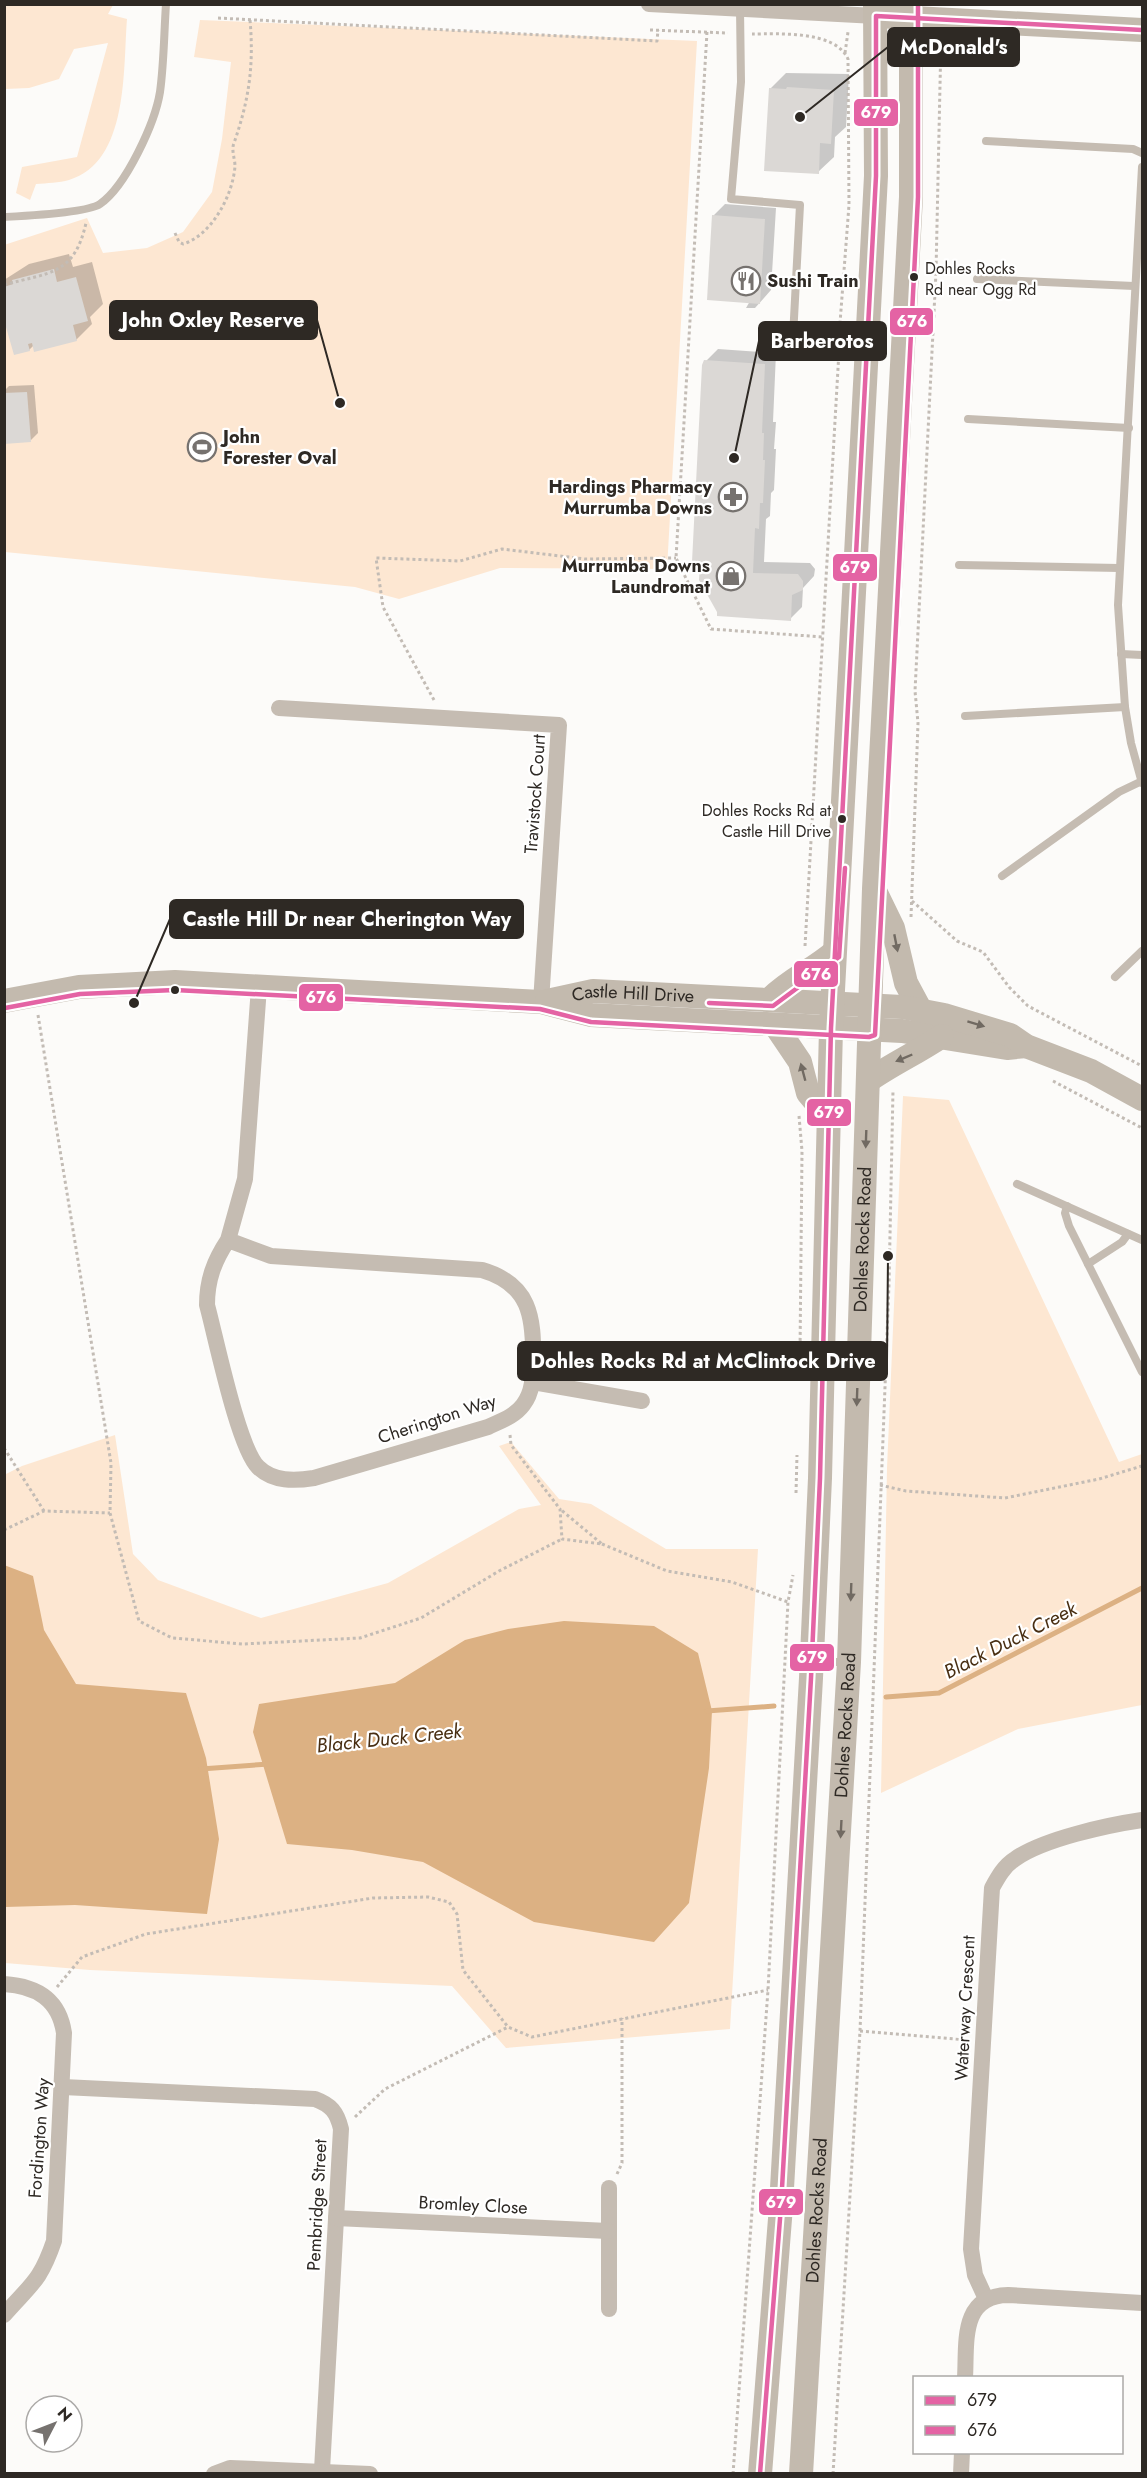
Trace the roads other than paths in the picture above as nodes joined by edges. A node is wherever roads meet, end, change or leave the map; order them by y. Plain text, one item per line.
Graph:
1 (166, 4) edge
2 (649, 4) edge
3 (740, 9) junction
4 (875, 10) edge
5 (912, 12) edge
6 (1143, 30) edge
7 (986, 141) dead end
8 (1143, 153) edge
9 (1143, 167) edge
10 (4, 217) edge
11 (977, 279) dead end
12 (1134, 286) junction
13 (867, 337) junction
14 (968, 419) dead end
15 (1129, 428) junction
16 (959, 565) dead end
17 (1119, 568) junction
18 (1121, 654) junction
19 (1143, 655) edge
20 (1125, 707) junction
21 (279, 708) dead end
22 (965, 716) dead end
23 (1142, 782) edge
24 (1002, 876) dead end
25 (874, 889) junction
26 (1143, 951) edge
27 (834, 952) junction
28 (1115, 977) dead end
29 (259, 987) junction
30 (770, 999) junction
31 (4, 1001) edge
32 (541, 1002) junction
33 (832, 1002) junction
34 (870, 1004) junction
35 (921, 1011) junction
36 (775, 1025) junction
37 (831, 1028) junction
38 (869, 1030) junction
39 (942, 1036) junction
40 (1026, 1047) junction
41 (868, 1081) junction
42 (1143, 1099) edge
43 (829, 1118) junction
44 (1017, 1184) dead end
45 (1068, 1206) junction
46 (1128, 1234) junction
47 (228, 1240) junction
48 (1143, 1240) edge
49 (1088, 1264) junction
50 (1143, 1372) edge
51 (533, 1382) junction
52 (642, 1401) dead end
53 (812, 1662) junction
54 (849, 1662) junction
55 (1143, 1820) edge
56 (4, 1984) edge
57 (63, 2087) junction
58 (609, 2188) road end
59 (336, 2218) junction
60 (608, 2230) junction
61 (986, 2299) junction
62 (1143, 2303) edge
63 (609, 2309) dead end
64 (4, 2315) edge
65 (966, 2376) edge
66 (962, 2454) edge
67 (322, 2470) junction
68 (214, 2474) edge
69 (370, 2474) edge
70 (760, 2474) edge
71 (801, 2474) edge
72 (961, 2474) edge

1 - 10 lane
2 - 3 street
3 - 4 street
3 - 13 lane
4 - 5 main road
4 - 13 main road, Dohles Rocks Road
5 - 6 main road
5 - 25 main road, Dohles Rocks Road
7 - 8 lane
9 - 12 lane
11 - 12 lane
12 - 15 lane
13 - 27 main road, Dohles Rocks Road
14 - 15 lane
15 - 17 lane
16 - 17 lane
17 - 18 lane
18 - 19 lane
18 - 20 lane
20 - 22 lane
20 - 23 lane
21 - 32 street, Travistock Court
23 - 24 lane
25 - 34 main road, Dohles Rocks Road
25 -> 35 main road
26 - 28 lane
27 - 30 main road
27 - 33 main road, Dohles Rocks Road
29 - 31 main road, Castle Hill Drive
29 - 32 main road, Castle Hill Drive
29 - 47 street, Cherington Way
30 - 32 main road, Castle Hill Drive
30 - 33 main road, Castle Hill Drive
32 - 36 main road, Castle Hill Drive
33 - 34 main road, Castle Hill Drive
33 - 37 main road, Dohles Rocks Road
34 - 35 main road, Castle Hill Drive
34 - 38 main road, Dohles Rocks Road
35 -> 40 main road, Castle Hill Drive
36 - 37 main road, Castle Hill Drive
43 -> 36 main road
37 - 38 main road, Castle Hill Drive
37 - 43 main road, Dohles Rocks Road
38 - 39 main road, Castle Hill Drive
38 - 41 main road, Dohles Rocks Road
39 - 40 main road, Castle Hill Drive
39 -> 41 main road
40 - 42 main road
41 -> 54 main road, Dohles Rocks Road
43 - 53 main road, Dohles Rocks Road
44 - 45 lane
45 - 46 lane
45 - 49 lane
46 - 48 lane
46 - 49 lane
47 - 51 street, Cherington Way
47 - 51 street, Cherington Way
49 - 50 lane
51 - 52 street
53 - 54 lane
53 - 70 main road, Dohles Rocks Road
54 -> 71 main road, Dohles Rocks Road
55 - 61 street, Waterway Crescent
56 - 57 street, Fordington Way
57 - 59 street, Pembridge Street
57 - 64 street, Fordington Way
58 - 60 street
59 - 60 street, Bromley Close
59 - 67 street, Pembridge Street
60 - 63 street
61 - 62 street
61 - 65 street
66 - 72 street
67 - 68 street
67 - 69 street

